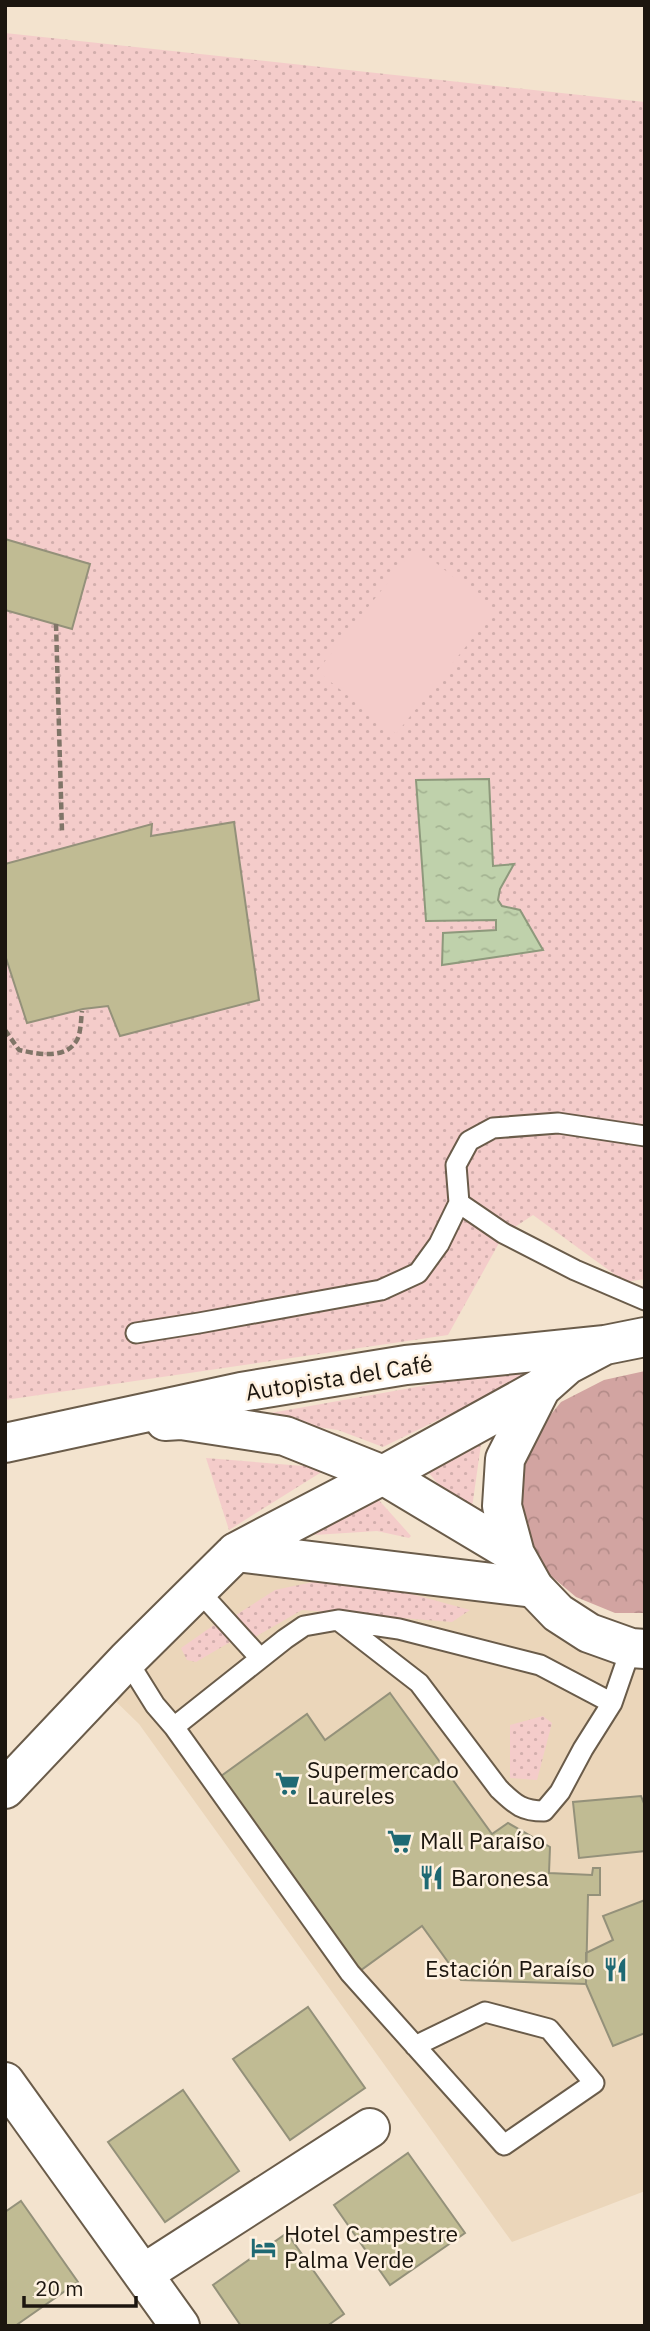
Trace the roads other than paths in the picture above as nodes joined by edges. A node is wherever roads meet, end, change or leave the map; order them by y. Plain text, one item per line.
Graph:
1 (645, 1136) edge
2 (459, 1203) junction
3 (645, 1300) edge
4 (136, 1333) dead end
5 (645, 1337) edge
6 (605, 1345) junction
7 (541, 1388) junction
8 (75, 1429) junction
9 (5, 1443) edge
10 (383, 1475) junction
11 (236, 1552) junction
12 (514, 1554) junction
13 (534, 1588) junction
14 (198, 1590) junction
15 (338, 1620) junction
16 (638, 1648) edge
17 (260, 1658) junction
18 (127, 1660) junction
19 (612, 1703) junction
20 (173, 1727) junction
21 (5, 1789) edge
22 (415, 2046) junction
23 (5, 2082) edge
24 (370, 2128) dead end
25 (143, 2274) junction
26 (180, 2326) edge

1 - 2 lane
2 - 3 lane
2 - 4 lane
5 - 6 main road
6 - 7 main road
6 - 8 main road, Autopista del Café
7 - 10 main road
7 - 12 main road
8 - 9 main road, Autopista del Café
8 - 10 main road, Autopista del Café
10 - 11 main road
10 - 12 main road, Autopista del Café
11 - 13 main road
11 - 14 main road
12 - 13 main road
13 - 16 main road
14 - 17 lane
14 - 18 main road
15 - 17 lane
15 - 19 lane
15 - 19 lane
16 - 19 lane
17 - 20 lane
18 - 20 lane
18 - 21 main road
20 - 22 lane
22 - 22 lane
23 - 25 main road
24 - 25 main road
25 - 26 main road

